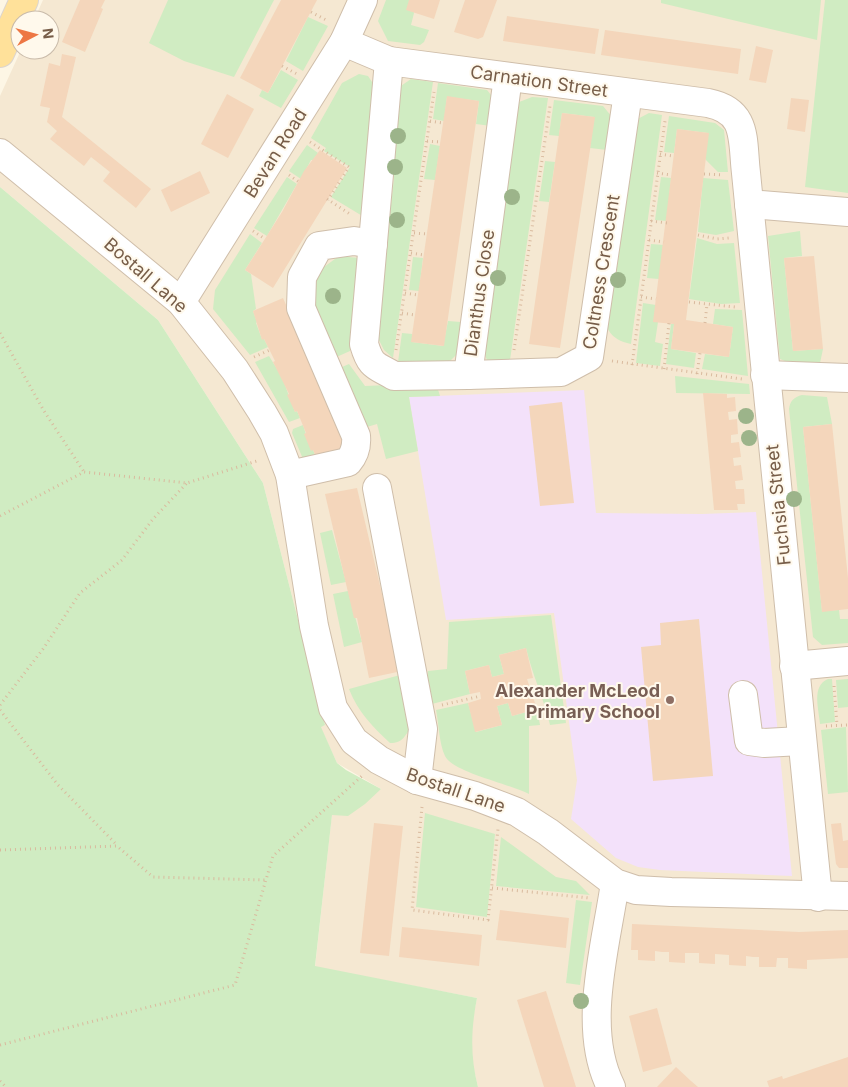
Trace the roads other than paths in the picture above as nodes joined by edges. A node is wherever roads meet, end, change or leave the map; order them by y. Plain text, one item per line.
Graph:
1 (24, 0) edge
2 (364, 0) edge
3 (344, 42) junction
4 (0, 52) edge
5 (389, 61) junction
6 (508, 77) junction
7 (628, 93) junction
8 (734, 114) joint
9 (0, 153) edge
10 (749, 204) junction
11 (848, 212) edge
12 (372, 244) junction
13 (181, 302) junction
14 (468, 375) junction
15 (765, 378) junction
16 (848, 378) edge
17 (286, 464) junction
18 (378, 488) dead end
19 (840, 662) edge
20 (794, 666) junction
21 (743, 695) dead end
22 (802, 741) junction
23 (421, 781) junction
24 (613, 892) junction
25 (848, 896) edge
26 (818, 897) junction
27 (611, 1087) edge

1 - 4 main road
2 - 3 street, Bevan Road
3 - 5 street, Carnation Street
3 - 13 street, Bevan Road
5 - 6 street, Carnation Street
5 - 12 street
6 - 7 street, Carnation Street
6 - 14 street, Dianthus Close
7 - 8 street, Carnation Street
7 - 14 street, Coltness Crescent
8 - 10 street, Fuchsia Street
9 - 13 street, Bostall Lane
10 - 11 street
10 - 15 street, Fuchsia Street
12 - 14 street, Dianthus Close
12 - 17 street
13 - 17 street, Bostall Lane
15 - 16 street
15 - 20 street, Fuchsia Street
17 - 23 street, Bostall Lane
18 - 23 street
19 - 20 street
20 - 22 street, Fuchsia Street
21 - 22 street
22 - 26 street, Fuchsia Street
23 - 24 street, Bostall Lane
24 - 26 street, Bostall Lane
24 - 27 street
25 - 26 street, Bostall Lane

